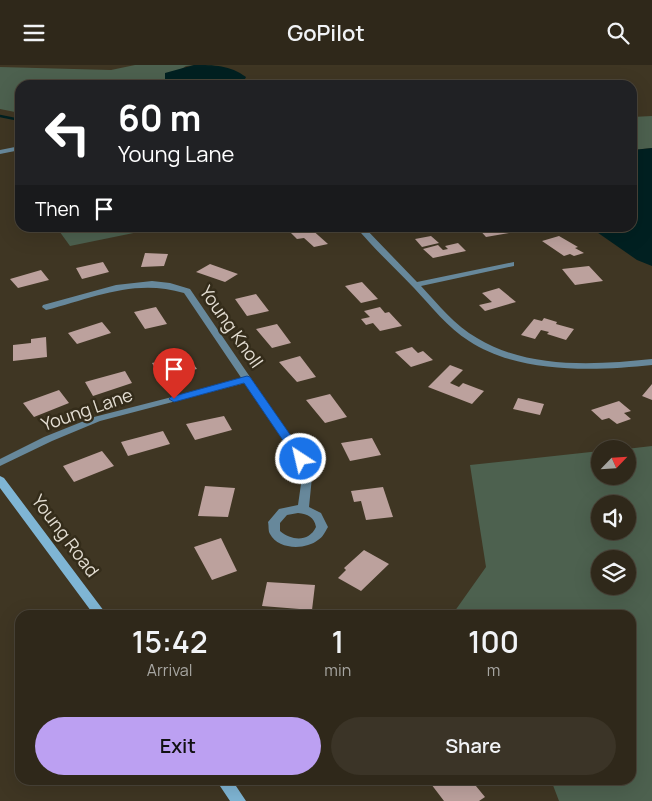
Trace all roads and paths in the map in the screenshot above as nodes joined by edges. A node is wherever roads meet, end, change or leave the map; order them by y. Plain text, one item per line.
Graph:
1 (15, 149) edge
2 (0, 151) edge
3 (364, 232) edge
4 (511, 264) dead end
5 (416, 285) junction
6 (46, 307) dead end
7 (652, 362) edge
8 (247, 379) junction
9 (0, 463) edge
10 (0, 480) edge
11 (304, 509) dead end
12 (97, 610) edge
13 (228, 785) edge
14 (239, 801) edge

1 - 2 street
3 - 5 street
4 - 5 street
5 - 7 street
6 - 8 street, Young Knoll
8 - 9 street, Young Lane
8 - 11 street, Young Knoll
10 - 12 street, Young Road
13 - 14 street

